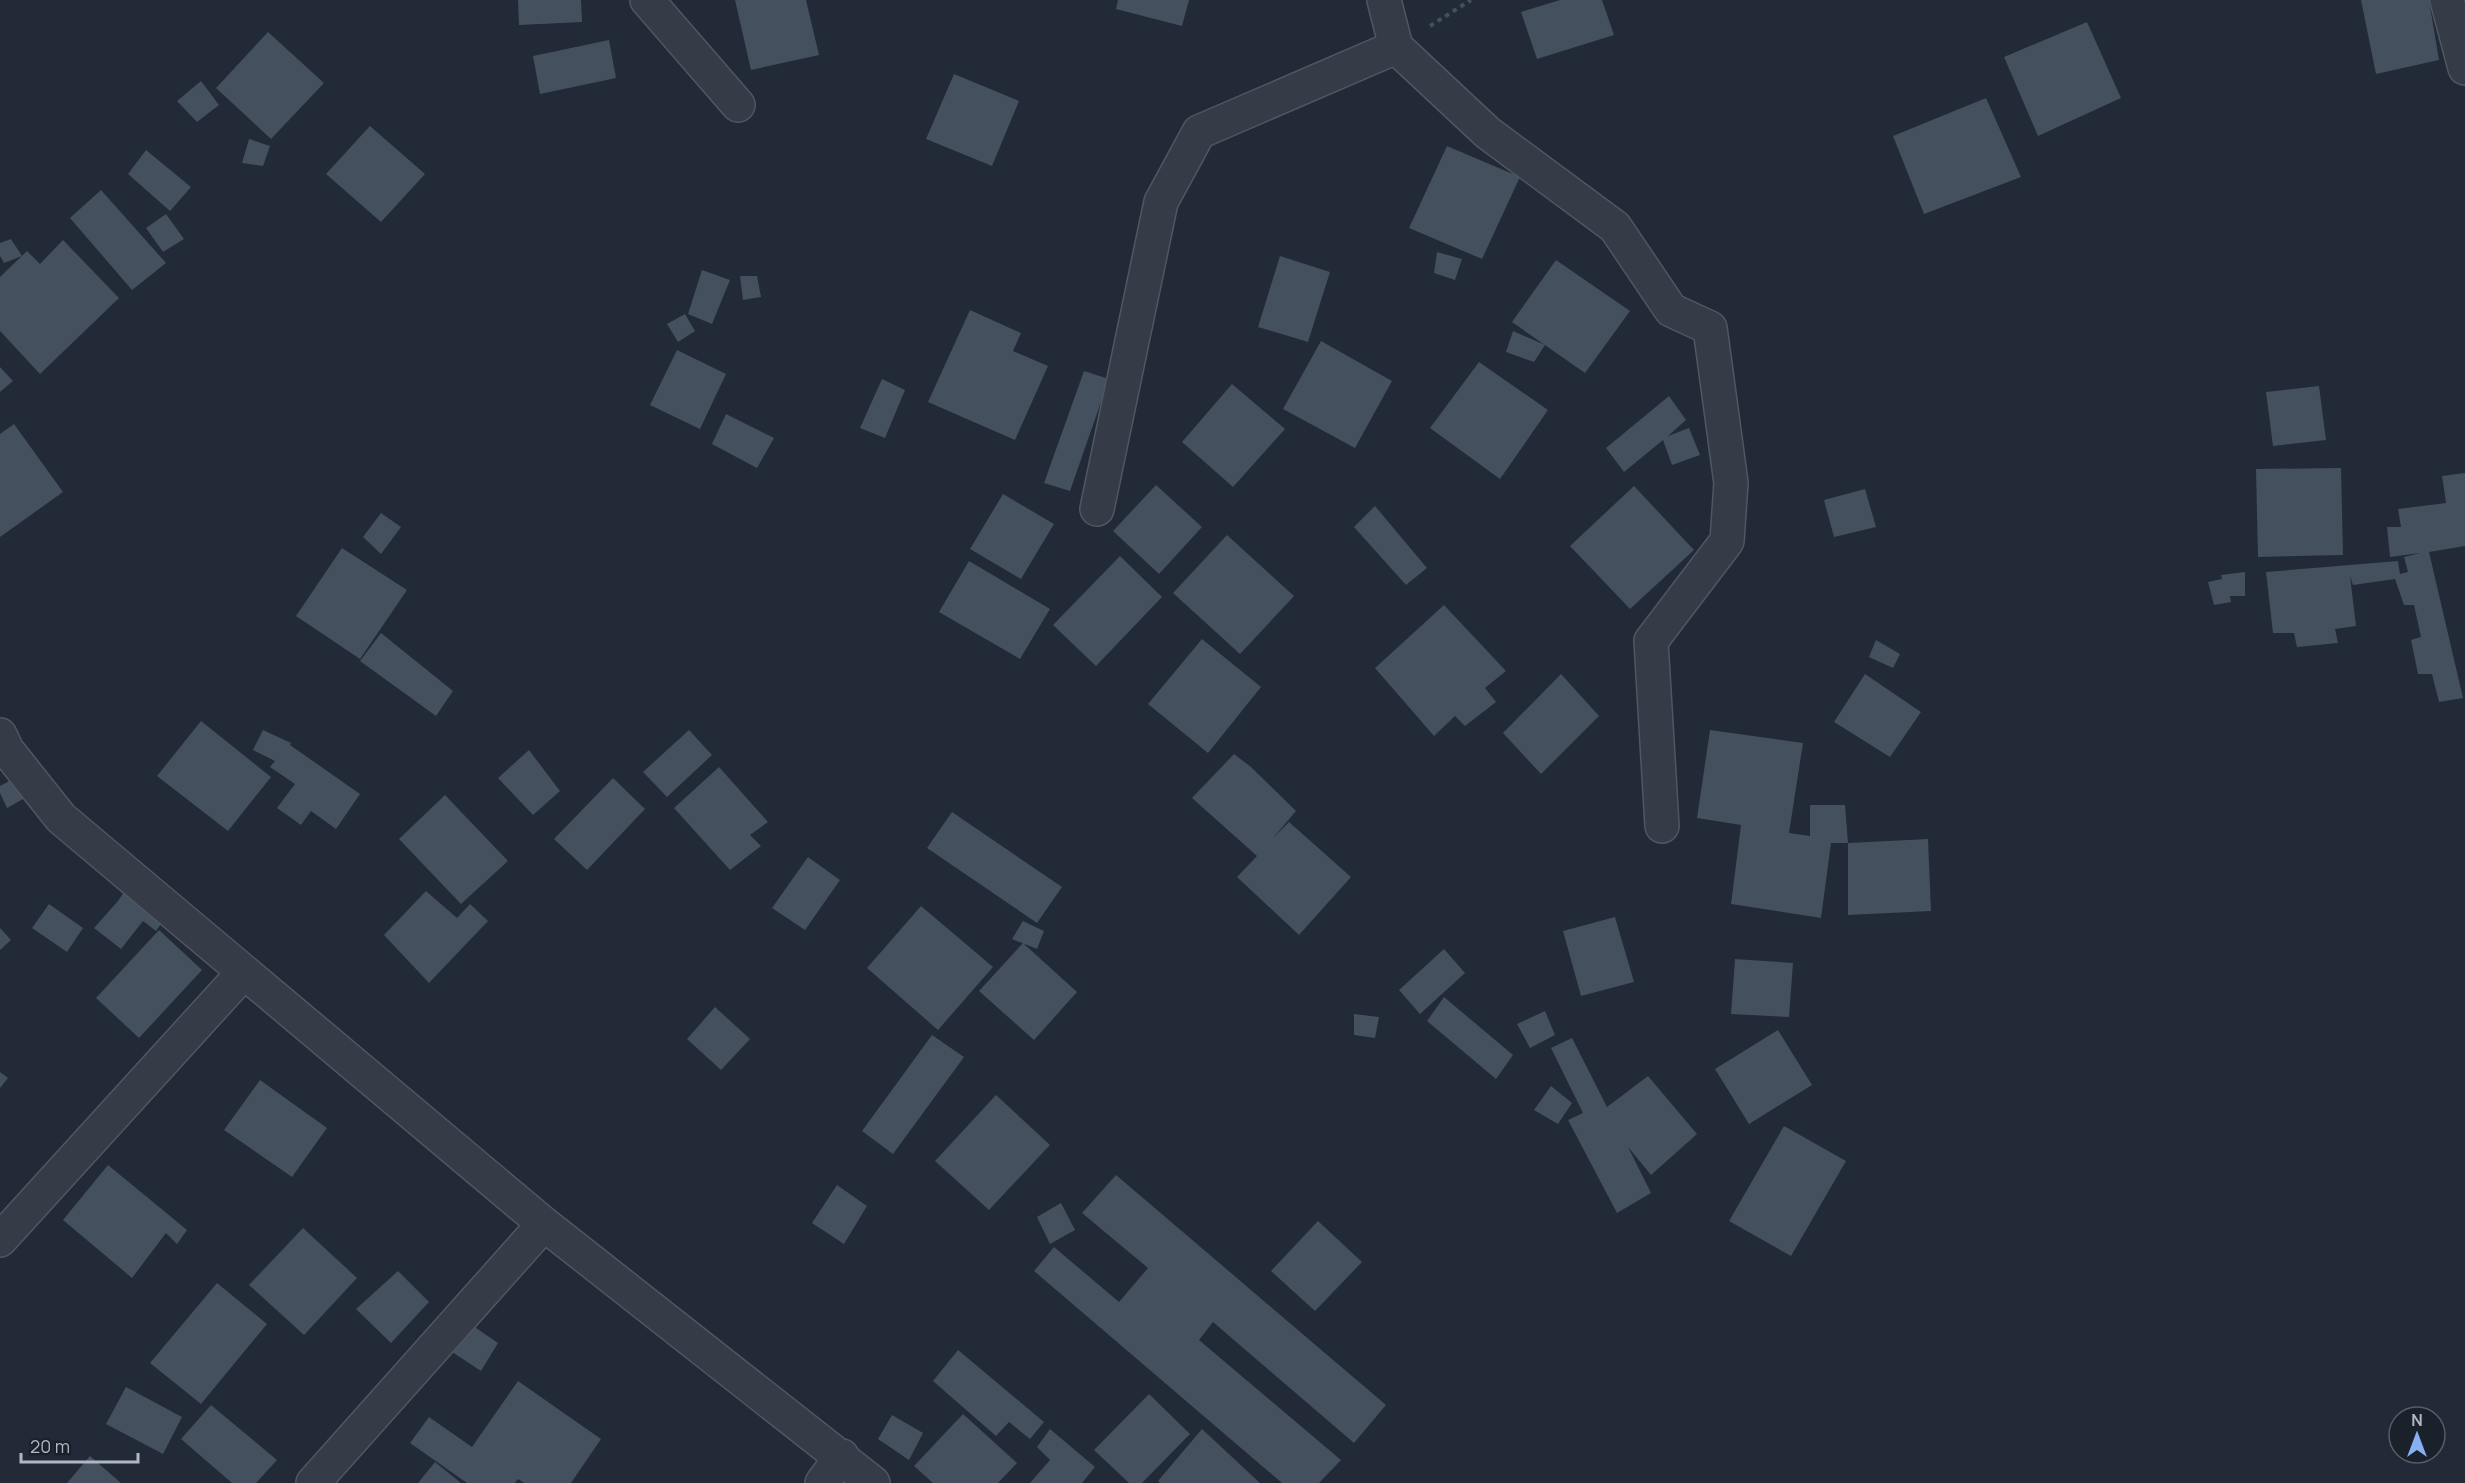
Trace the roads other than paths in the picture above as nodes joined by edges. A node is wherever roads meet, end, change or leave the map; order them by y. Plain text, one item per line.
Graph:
1 (647, 0) edge
2 (1384, 0) edge
3 (2447, 0) edge
4 (1396, 47) junction
5 (2465, 68) edge
6 (738, 105) dead end
7 (1097, 509) dead end
8 (0, 735) edge
9 (1662, 826) dead end
10 (244, 972) junction
11 (544, 1224) junction
12 (0, 1240) edge
13 (842, 1456) junction
14 (313, 1483) edge
15 (822, 1483) edge
16 (873, 1483) edge

1 - 6 street
2 - 4 street
3 - 5 street
4 - 7 street
4 - 9 street
8 - 10 street
10 - 11 street
10 - 12 street
11 - 13 street
11 - 14 street
13 - 15 street
13 - 16 street

